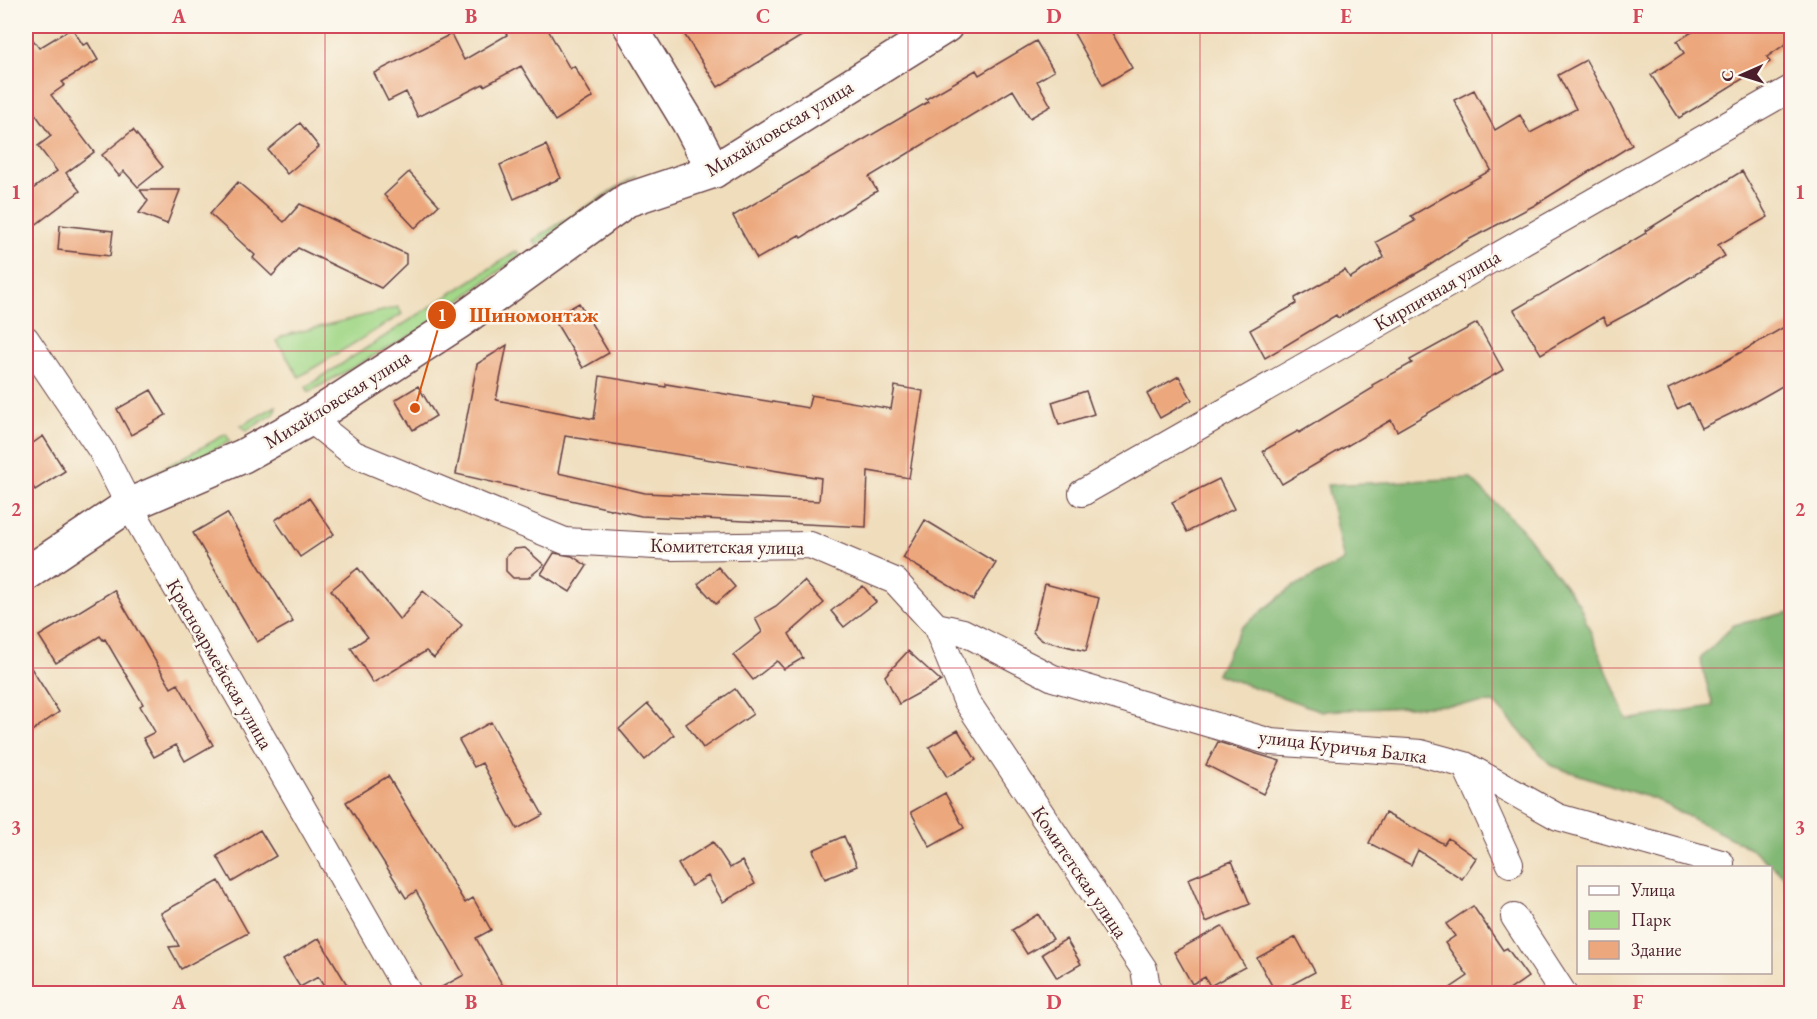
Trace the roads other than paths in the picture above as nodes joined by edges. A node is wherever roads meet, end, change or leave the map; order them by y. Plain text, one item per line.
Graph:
1 (630, 26) edge
2 (946, 26) edge
3 (1791, 88) edge
4 (714, 171) junction
5 (26, 339) edge
6 (310, 419) junction
7 (1082, 493) dead end
8 (129, 505) junction
9 (26, 574) edge
10 (936, 626) junction
11 (1465, 765) junction
12 (1721, 863) dead end
13 (1510, 864) dead end
14 (1514, 917) dead end
15 (409, 993) edge
16 (1148, 993) edge
17 (1564, 993) edge

1 - 4 main road
2 - 4 main road, Михайловская улица
3 - 7 street, Кирпичная улица
4 - 6 main road, Михайловская улица
5 - 8 street, Красноармейская улица
6 - 8 main road, Михайловская улица
6 - 10 street, Комитетская улица
8 - 9 main road, Михайловская улица
8 - 15 street, Красноармейская улица
10 - 11 street, улица Куричья Балка
10 - 16 street, Комитетская улица
11 - 12 street, улица Куричья Балка
11 - 13 street
14 - 17 street

